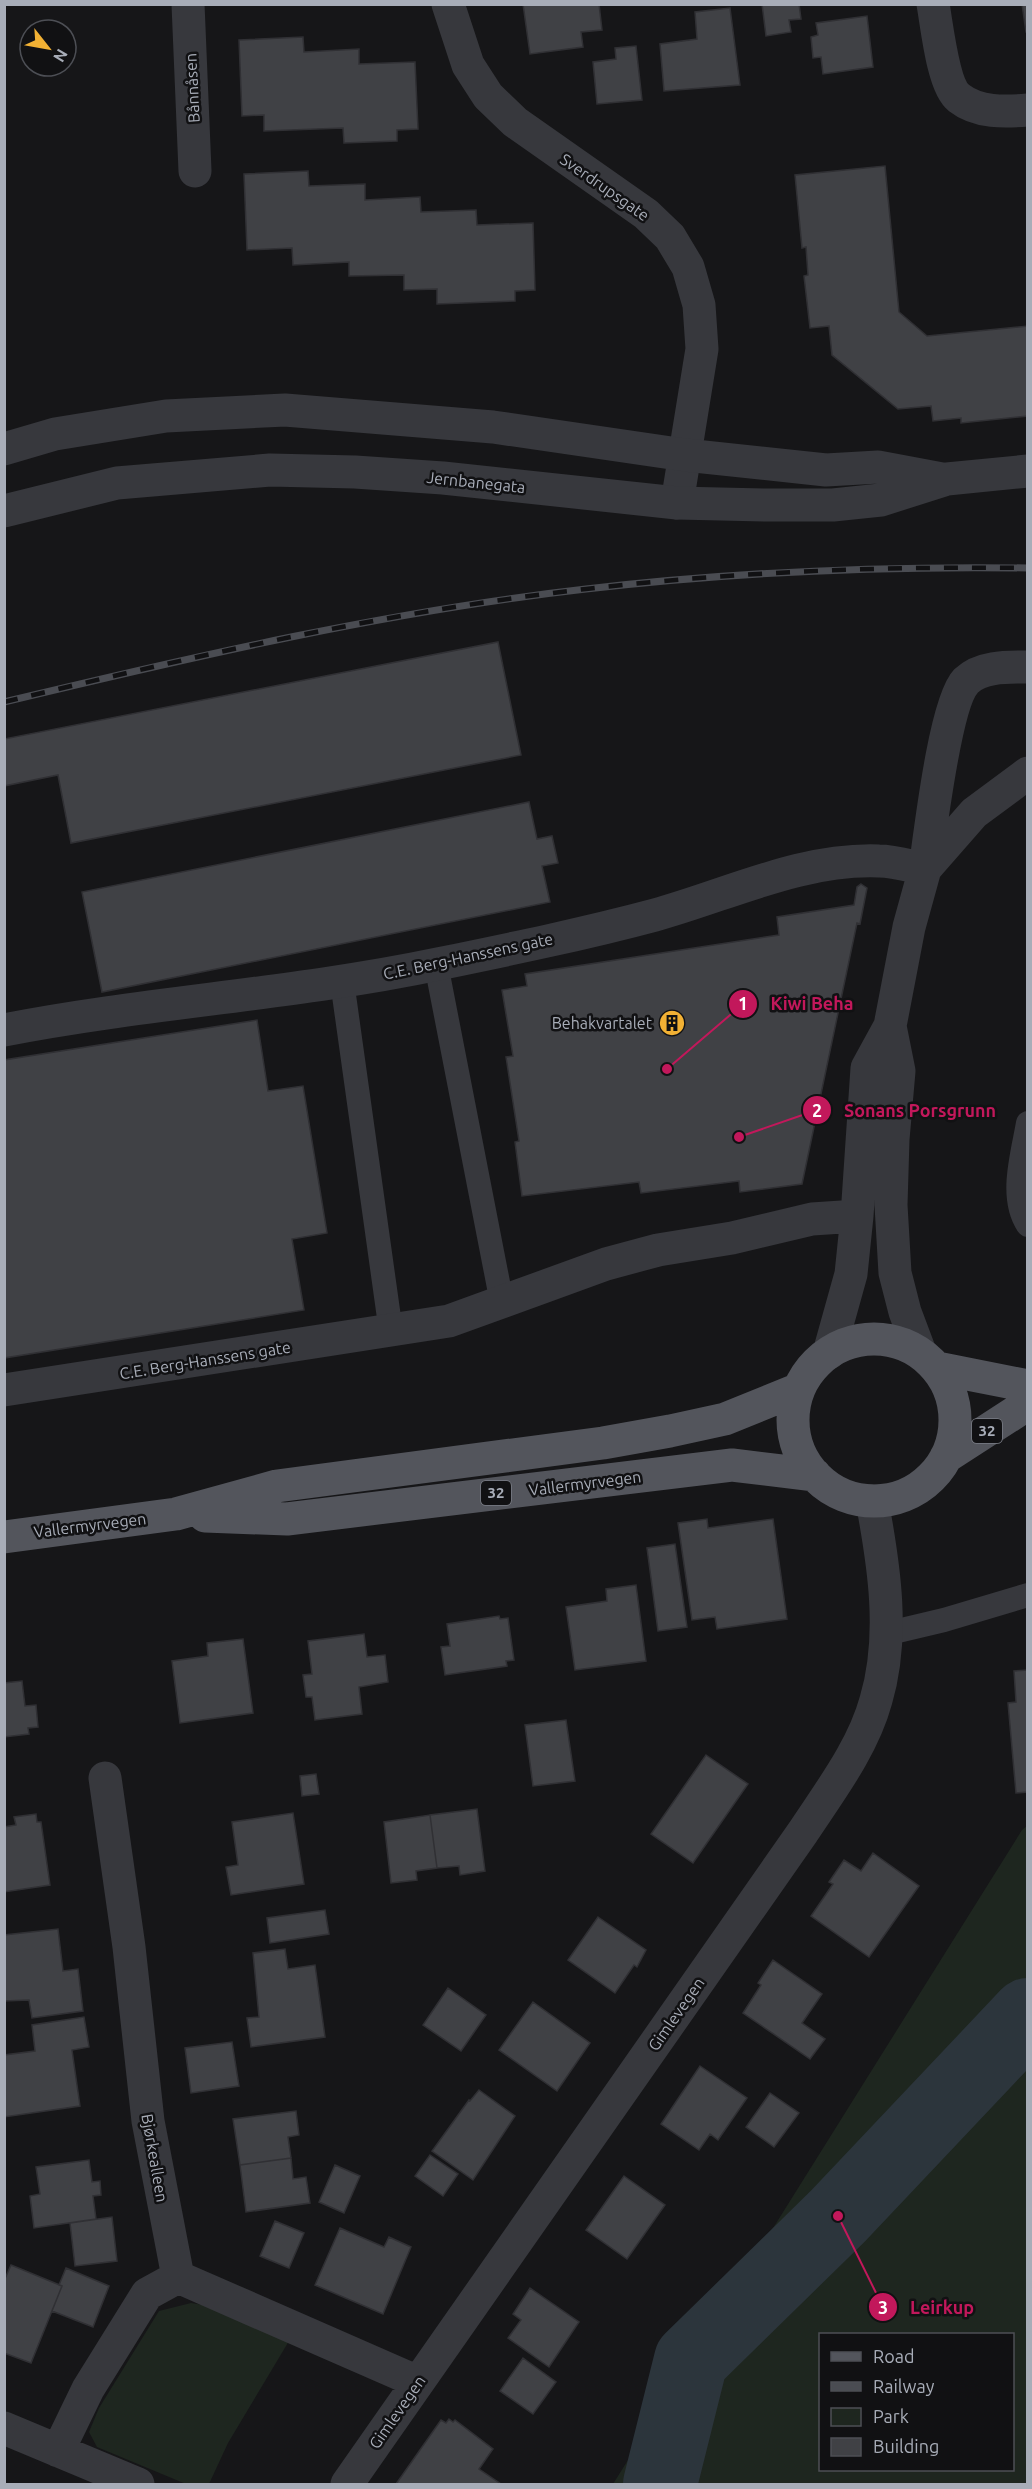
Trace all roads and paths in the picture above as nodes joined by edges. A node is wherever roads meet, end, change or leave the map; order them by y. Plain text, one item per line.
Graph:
1 (188, 4) edge
2 (448, 4) edge
3 (933, 4) edge
4 (1028, 110) edge
5 (195, 171) dead end
6 (55, 434) junction
7 (4, 437) edge
8 (4, 450) edge
9 (685, 455) junction
10 (1028, 471) edge
11 (946, 479) junction
12 (677, 503) junction
13 (4, 511) edge
14 (1028, 667) edge
15 (1028, 773) edge
16 (925, 869) junction
17 (436, 964) junction
18 (342, 981) junction
19 (890, 1026) junction
20 (4, 1030) edge
21 (1028, 1123) edge
22 (857, 1216) junction
23 (1028, 1225) edge
24 (502, 1303) junction
25 (391, 1332) junction
26 (829, 1353) junction
27 (928, 1360) junction
28 (1028, 1386) edge
29 (799, 1389) junction
30 (4, 1390) edge
31 (1028, 1404) edge
32 (946, 1458) junction
33 (814, 1475) junction
34 (872, 1501) junction
35 (176, 1514) junction
36 (4, 1537) edge
37 (1028, 1595) edge
38 (885, 1634) junction
39 (105, 1778) dead end
40 (178, 2277) junction
41 (418, 2382) junction
42 (4, 2428) edge
43 (58, 2451) junction
44 (138, 2484) edge
45 (347, 2484) edge

1 - 5 street, Bånnåsen
2 - 9 street, Sverdrupsgate
3 - 4 street
6 - 7 street
6 - 8 street, Jernbanegata
6 - 9 street, Jernbanegata
9 - 11 street, Jernbanegata
9 - 12 street, Sverdrupsgate
10 - 11 street, Jernbanegata
11 - 12 street, Jernbanegata
12 - 13 street, Jernbanegata
14 - 16 street
15 - 16 street
16 - 17 street, C.E. Berg-Hanssens gate
16 - 19 street
17 - 18 street, C.E. Berg-Hanssens gate
17 - 24 lane
18 - 20 street, C.E. Berg-Hanssens gate
18 - 25 lane
19 - 22 street
19 - 27 street
21 - 23 lane
22 - 24 street, C.E. Berg-Hanssens gate
22 - 26 street
24 - 25 street, C.E. Berg-Hanssens gate
25 - 30 street, C.E. Berg-Hanssens gate
26 - 27 main road, 32
26 - 29 main road, 32
27 - 28 main road, 32
27 - 32 main road, 32
29 - 33 main road, 32
29 - 35 main road, Vallermyrvegen / 32
31 - 32 main road, 32
32 - 34 main road, 32
33 - 34 main road, 32
33 - 35 main road, Vallermyrvegen / 32
34 - 38 street, Gimlevegen
35 - 36 main road, Vallermyrvegen / 32
37 - 38 lane
38 - 41 street, Gimlevegen
39 - 40 street, Bjørkealleen
40 - 41 street
40 - 43 street
41 - 45 street, Gimlevegen
42 - 43 street
43 - 44 street

